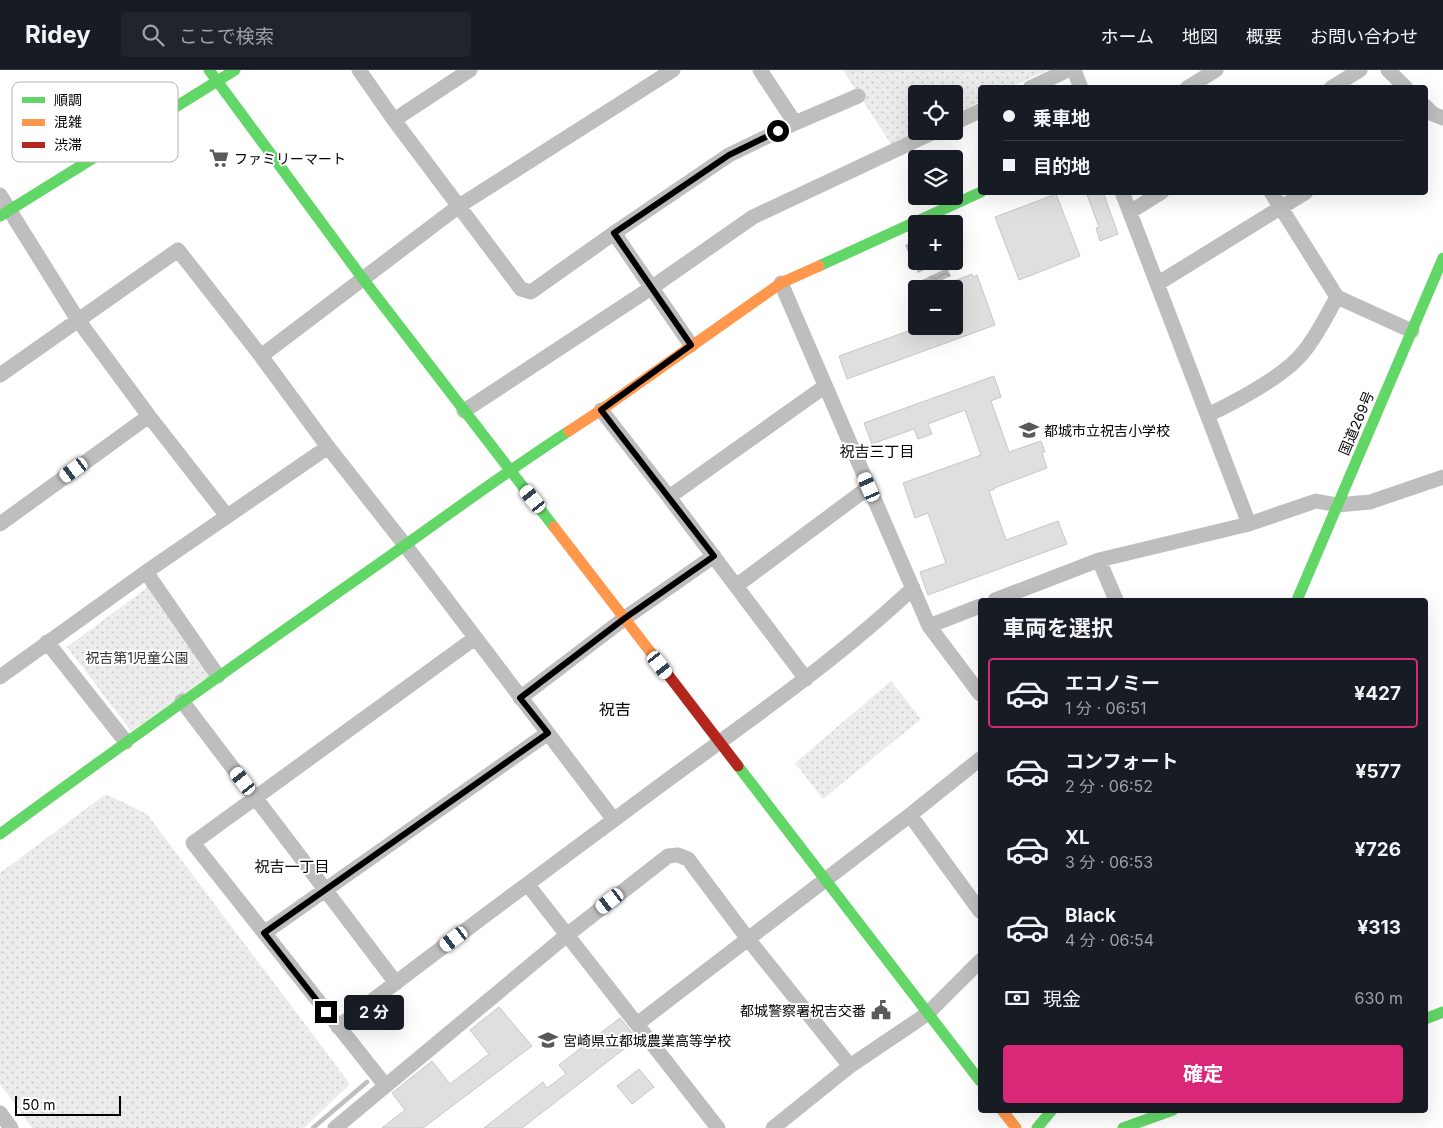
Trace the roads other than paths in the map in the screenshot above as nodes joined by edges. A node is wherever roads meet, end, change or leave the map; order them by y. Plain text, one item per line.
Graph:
1 (209, 70) edge
2 (235, 70) edge
3 (359, 70) edge
4 (470, 70) edge
5 (673, 70) edge
6 (760, 70) edge
7 (1068, 70) edge
8 (1074, 70) edge
9 (1216, 70) edge
10 (1360, 70) edge
11 (1388, 70) edge
12 (217, 82) junction
13 (1036, 85) edge
14 (1080, 85) edge
15 (1192, 85) edge
16 (1336, 85) edge
17 (1403, 85) edge
18 (858, 96) dead end
19 (178, 106) edge
20 (978, 112) edge
21 (963, 119) edge
22 (394, 120) junction
23 (795, 123) junction
24 (917, 140) edge
25 (87, 162) edge
26 (978, 193) edge
27 (0, 195) edge
28 (1123, 195) edge
29 (1157, 195) edge
30 (1273, 195) edge
31 (1301, 195) edge
32 (459, 206) junction
33 (1281, 208) junction
34 (5, 212) edge
35 (1130, 212) junction
36 (614, 233) junction
37 (1443, 258) edge
38 (363, 279) junction
39 (780, 284) junction
40 (1157, 284) junction
41 (651, 288) junction
42 (1337, 298) junction
43 (78, 320) junction
44 (1412, 331) junction
45 (691, 345) junction
46 (261, 356) junction
47 (0, 375) edge
48 (824, 387) junction
49 (601, 410) junction
50 (464, 411) junction
51 (1208, 415) junction
52 (149, 416) junction
53 (328, 447) junction
54 (510, 469) junction
55 (1443, 477) edge
56 (869, 487) junction
57 (669, 497) junction
58 (1337, 505) junction
59 (227, 516) junction
60 (0, 524) edge
61 (1249, 524) junction
62 (405, 545) junction
63 (714, 556) junction
64 (1099, 560) junction
65 (146, 572) junction
66 (736, 586) junction
67 (913, 588) junction
68 (1000, 598) edge
69 (1115, 598) edge
70 (1298, 598) edge
71 (978, 607) edge
72 (625, 618) junction
73 (929, 626) junction
74 (475, 638) junction
75 (47, 642) junction
76 (218, 676) junction
77 (0, 677) edge
78 (806, 679) junction
79 (978, 691) edge
80 (520, 698) junction
81 (182, 701) junction
82 (548, 733) junction
83 (126, 742) junction
84 (719, 743) junction
85 (978, 761) edge
86 (255, 797) junction
87 (910, 815) junction
88 (614, 820) junction
89 (0, 834) edge
90 (825, 880) junction
91 (528, 884) junction
92 (326, 890) junction
93 (978, 908) edge
94 (264, 933) junction
95 (567, 935) junction
96 (748, 939) junction
97 (978, 963) edge
98 (396, 983) junction
99 (927, 1014) junction
100 (1443, 1014) edge
101 (1428, 1018) edge
102 (637, 1024) junction
103 (338, 1027) junction
104 (850, 1066) junction
105 (978, 1079) edge
106 (385, 1085) junction
107 (1004, 1113) edge
108 (1050, 1113) edge
109 (1165, 1113) edge
110 (335, 1128) edge
111 (718, 1128) edge
112 (773, 1128) edge
113 (1016, 1128) edge
114 (1037, 1128) edge
115 (1123, 1128) edge

1 - 12 main road
2 - 12 main road
3 - 22 street
4 - 22 street
5 - 32 street
6 - 23 street
7 - 13 street
8 - 14 street
9 - 15 street
10 - 16 street
11 - 17 street
12 - 19 main road
12 - 38 main road
18 - 23 street
20 - 21 street
22 - 32 street
23 - 36 street
24 - 41 street
25 - 34 main road
26 - 39 main road
27 - 34 street
28 - 35 street
29 - 35 street
30 - 33 street
31 - 33 street
32 - 36 street
32 - 38 street
33 - 40 street
33 - 42 street
34 - 43 street
35 - 40 street
36 - 41 street
37 - 44 main road, 国道269号
38 - 46 street
38 - 50 main road
39 - 45 main road
39 - 48 street
40 - 51 street
41 - 45 street
41 - 50 street
42 - 44 street
42 - 51 street
43 - 46 street
43 - 47 street
43 - 52 street
44 - 58 main road, 国道269号
45 - 49 main road
46 - 53 street
48 - 56 street
48 - 57 street
49 - 54 main road
49 - 57 street
50 - 54 main road
51 - 61 street
52 - 59 street
52 - 60 street
53 - 59 street
53 - 62 street
54 - 62 main road
54 - 72 main road
55 - 58 street
56 - 66 street
56 - 67 street
57 - 63 street
58 - 61 street
58 - 70 main road, 国道269号
59 - 65 street
61 - 64 street
62 - 74 street
62 - 76 main road
63 - 66 street
63 - 72 street
64 - 68 street
64 - 69 street
65 - 75 street
65 - 76 street
66 - 78 street
67 - 73 street
67 - 78 street
71 - 73 street
72 - 80 street
72 - 84 main road
73 - 79 street
74 - 80 street
74 - 86 street
75 - 77 street
75 - 83 street
76 - 81 main road
78 - 84 street
80 - 82 street
81 - 83 main road
81 - 86 street
82 - 88 street
82 - 92 street
83 - 89 main road
84 - 88 street
84 - 90 main road
85 - 87 street
86 - 92 street
86 - 94 street
87 - 90 street
87 - 93 street
88 - 91 street
90 - 96 street
90 - 99 main road
91 - 95 street
91 - 98 street
92 - 94 street
92 - 98 street
94 - 103 street
95 - 96 street
95 - 102 street
95 - 106 street
96 - 102 street
96 - 104 street
97 - 99 street
98 - 103 street
99 - 104 street
99 - 105 main road
100 - 101 main road
102 - 111 street
103 - 106 street
104 - 112 street
106 - 110 street
107 - 113 main road
108 - 114 main road
109 - 115 main road

